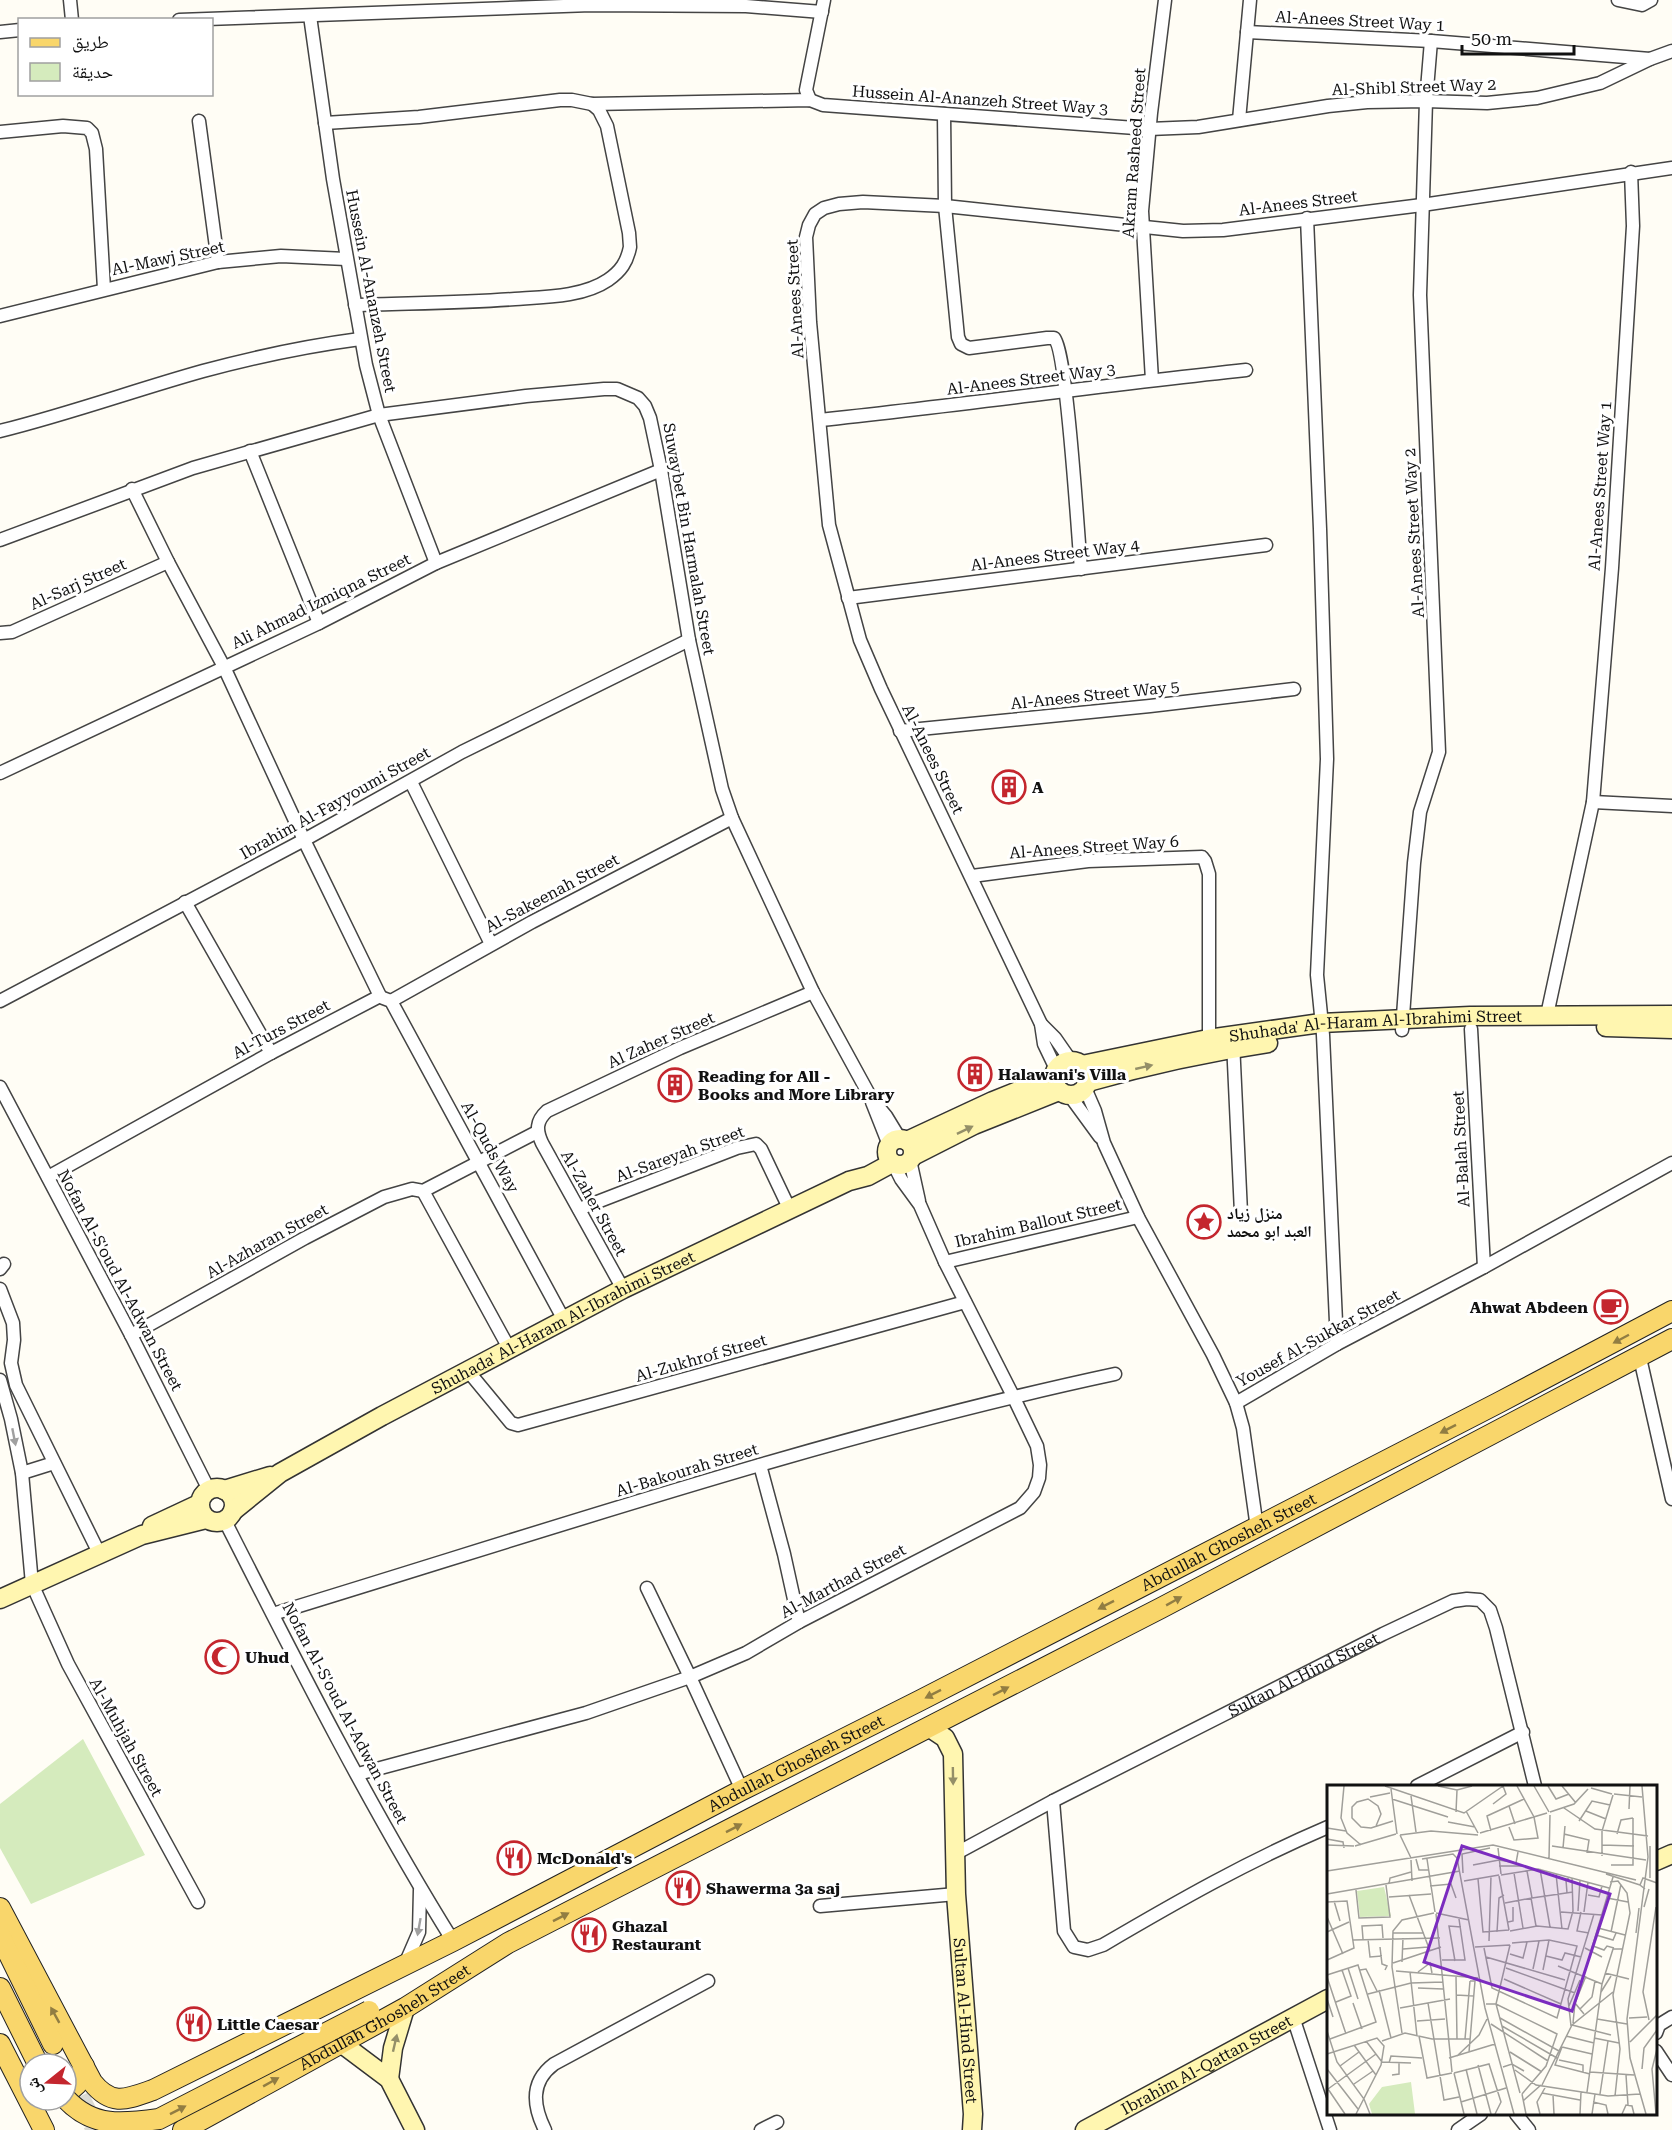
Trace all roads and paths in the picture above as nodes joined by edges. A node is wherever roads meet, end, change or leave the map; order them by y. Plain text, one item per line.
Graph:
1 (70, 0) edge
2 (1165, 0) edge
3 (1250, 0) edge
4 (1618, 0) edge
5 (1651, 0) edge
6 (591, 3) edge
7 (746, 3) edge
8 (493, 5) edge
9 (823, 6) edge
10 (310, 16) junction
11 (72, 18) edge
12 (213, 19) edge
13 (18, 30) edge
14 (0, 32) edge
15 (1247, 32) junction
16 (1431, 41) junction
17 (1672, 51) edge
18 (1650, 59) junction
19 (810, 100) junction
20 (1426, 101) junction
21 (592, 105) junction
22 (944, 114) junction
23 (1239, 120) junction
24 (199, 121) dead end
25 (325, 123) junction
26 (1149, 129) junction
27 (0, 132) edge
28 (1672, 168) edge
29 (1631, 172) junction
30 (1422, 205) junction
31 (945, 206) junction
32 (1307, 218) junction
33 (1142, 227) junction
34 (346, 259) junction
35 (218, 262) junction
36 (104, 289) junction
37 (355, 305) junction
38 (0, 316) edge
39 (360, 339) junction
40 (1246, 370) dead end
41 (1152, 380) junction
42 (1065, 392) junction
43 (379, 415) junction
44 (820, 420) junction
45 (0, 431) edge
46 (250, 451) junction
47 (661, 471) junction
48 (132, 489) junction
49 (0, 540) edge
50 (1266, 545) dead end
51 (168, 562) junction
52 (436, 562) junction
53 (1081, 569) junction
54 (848, 598) junction
55 (319, 622) junction
56 (0, 633) edge
57 (689, 640) junction
58 (224, 667) junction
59 (1294, 689) dead end
60 (900, 731) junction
61 (0, 773) edge
62 (411, 783) junction
63 (1593, 802) junction
64 (1672, 806) edge
65 (732, 818) junction
66 (304, 840) junction
67 (972, 876) junction
68 (185, 902) junction
69 (491, 944) junction
70 (813, 992) junction
71 (385, 999) junction
72 (0, 1001) edge
73 (1547, 1015) junction
74 (1672, 1015) edge
75 (1402, 1024) junction
76 (1322, 1029) junction
77 (1472, 1029) junction
78 (1672, 1029) edge
79 (1233, 1041) junction
80 (1209, 1045) junction
81 (271, 1053) junction
82 (1070, 1079) junction
83 (0, 1087) edge
84 (537, 1132) junction
85 (899, 1153) junction
86 (479, 1162) junction
87 (1672, 1163) edge
88 (48, 1178) junction
89 (423, 1191) junction
90 (579, 1209) junction
91 (790, 1210) junction
92 (1241, 1213) dead end
93 (1138, 1217) junction
94 (945, 1262) junction
95 (1484, 1267) junction
96 (0, 1289) edge
97 (623, 1289) junction
98 (965, 1302) junction
99 (1672, 1311) edge
100 (564, 1320) junction
101 (131, 1335) junction
102 (1672, 1339) edge
103 (1337, 1344) junction
104 (510, 1350) junction
105 (1640, 1358) junction
106 (468, 1371) junction
107 (1115, 1374) dead end
108 (0, 1380) edge
109 (1013, 1395) junction
110 (1236, 1403) junction
111 (54, 1463) junction
112 (760, 1465) junction
113 (21, 1473) junction
114 (280, 1473) junction
115 (1672, 1499) edge
116 (210, 1501) junction
117 (229, 1516) junction
118 (1257, 1528) junction
119 (100, 1555) junction
120 (32, 1584) junction
121 (646, 1588) dead end
122 (0, 1599) edge
123 (273, 1614) junction
124 (799, 1622) junction
125 (690, 1677) junction
126 (930, 1728) junction
127 (1523, 1732) junction
128 (358, 1774) junction
129 (1419, 1785) edge
130 (1535, 1785) edge
131 (742, 1790) junction
132 (1053, 1801) junction
133 (1327, 1828) edge
134 (955, 1854) junction
135 (1672, 1854) edge
136 (1657, 1861) edge
137 (420, 1889) junction
138 (956, 1894) junction
139 (198, 1902) dead end
140 (820, 1906) dead end
141 (0, 1908) edge
142 (0, 1936) edge
143 (453, 1941) junction
144 (508, 1943) junction
145 (406, 1962) junction
146 (708, 1981) dead end
147 (0, 1988) edge
148 (1327, 2000) edge
149 (405, 2008) junction
150 (1293, 2017) junction
151 (1672, 2017) edge
152 (1657, 2030) edge
153 (341, 2043) junction
154 (0, 2044) edge
155 (52, 2044) dead end
156 (32, 2052) edge
157 (1657, 2052) edge
158 (209, 2064) junction
159 (84, 2067) junction
160 (1672, 2074) edge
161 (18, 2076) edge
162 (389, 2079) junction
163 (78, 2082) edge
164 (153, 2090) junction
165 (235, 2103) junction
166 (78, 2109) edge
167 (36, 2112) edge
168 (1480, 2115) edge
169 (1517, 2115) edge
170 (777, 2122) dead end
171 (975, 2125) edge
172 (44, 2130) edge
173 (120, 2130) edge
174 (183, 2130) edge
175 (415, 2130) edge
176 (545, 2130) edge
177 (761, 2130) edge
178 (1085, 2130) edge
179 (1330, 2130) edge
180 (1458, 2130) edge
181 (1529, 2130) edge

1 - 11 street
2 - 26 street, Akram Rasheed Street
3 - 15 street
4 - 5 street
6 - 7 street
6 - 8 street
7 - 9 street
8 - 10 street
9 - 19 street
10 - 12 street
10 - 25 street, Hussein Al-Ananzeh Street
13 - 14 street
15 - 16 street, Al-Anees Street Way 1
15 - 23 street
16 - 18 street, Al-Anees Street Way 1
16 - 20 street, Al-Anees Street Way 2
17 - 18 street, Al-Shibl Street Way 2
18 - 20 street, Al-Shibl Street Way 2
19 - 21 street, Hussein Al-Ananzeh Street Way 3
19 - 22 street, Hussein Al-Ananzeh Street Way 3
20 - 23 street, Al-Shibl Street Way 2
20 - 30 street, Al-Anees Street Way 2
21 - 25 street, Hussein Al-Ananzeh Street Way 3
21 - 37 street
22 - 26 street, Hussein Al-Ananzeh Street Way 3
22 - 31 street
23 - 26 street, Al-Shibl Street Way 2
24 - 35 street
25 - 34 street, Hussein Al-Ananzeh Street
26 - 33 street, Akram Rasheed Street
27 - 36 street
28 - 29 street, Al-Anees Street
29 - 30 street, Al-Anees Street
29 - 63 street, Al-Anees Street Way 1
30 - 32 street, Al-Anees Street
30 - 75 street, Al-Anees Street Way 2
31 - 33 street, Al-Anees Street
31 - 42 street
31 - 44 street, Al-Anees Street
32 - 33 street, Al-Anees Street
32 - 76 street
33 - 41 street, Akram Rasheed Street
34 - 35 street, Al-Mawj Street
34 - 37 street, Hussein Al-Ananzeh Street
35 - 36 street, Al-Mawj Street
36 - 38 street, Al-Mawj Street
37 - 39 street, Hussein Al-Ananzeh Street
39 - 43 street, Hussein Al-Ananzeh Street
39 - 45 street
40 - 41 street, Al-Anees Street Way 3
41 - 42 street, Al-Anees Street Way 3
42 - 44 street, Al-Anees Street Way 3
42 - 53 street
43 - 46 street, Suwaybet Bin Harmalah Street
43 - 47 street, Suwaybet Bin Harmalah Street
43 - 52 street, Hussein Al-Ananzeh Street
44 - 54 street, Al-Anees Street
46 - 48 street, Suwaybet Bin Harmalah Street
46 - 55 street
47 - 52 street, Ali Ahmad Izmiqna Street
47 - 57 street, Suwaybet Bin Harmalah Street
48 - 49 street, Suwaybet Bin Harmalah Street
48 - 51 street
50 - 53 street, Al-Anees Street Way 4
51 - 56 street, Al-Sarj Street
51 - 58 street
52 - 55 street, Ali Ahmad Izmiqna Street
53 - 54 street, Al-Anees Street Way 4
54 - 60 street, Al-Anees Street
55 - 58 street, Ali Ahmad Izmiqna Street
57 - 62 street, Ibrahim Al-Fayyoumi Street
57 - 65 street, Suwaybet Bin Harmalah Street
58 - 61 street, Ali Ahmad Izmiqna Street
58 - 66 street
59 - 60 street, Al-Anees Street Way 5
60 - 67 street, Al-Anees Street
62 - 66 street, Ibrahim Al-Fayyoumi Street
62 - 69 street
63 - 64 street
63 - 73 street, Al-Anees Street Way 1
65 - 69 street, Al-Sakeenah Street
65 - 70 street, Suwaybet Bin Harmalah Street
66 - 68 street, Ibrahim Al-Fayyoumi Street
66 - 71 street
67 - 80 street, Al-Anees Street Way 6
67 - 82 street, Al-Anees Street
68 - 72 street, Ibrahim Al-Fayyoumi Street
68 - 81 street
69 - 71 street, Al-Sakeenah Street
70 - 84 street, Al Zaher Street
70 - 85 street, Suwaybet Bin Harmalah Street
71 - 81 street, Al-Turs Street
71 - 86 street, Al-Quds Way
73 - 74 street, Shuhada' Al-Haram Al-Ibrahimi Street
73 - 75 street, Shuhada' Al-Haram Al-Ibrahimi Street
75 - 76 street, Shuhada' Al-Haram Al-Ibrahimi Street
75 - 77 street, Shuhada' Al-Haram Al-Ibrahimi Street
76 - 79 street, Shuhada' Al-Haram Al-Ibrahimi Street
76 - 103 street
77 - 78 street, Shuhada' Al-Haram Al-Ibrahimi Street
77 - 95 street, Al-Balah Street
79 - 80 street, Shuhada' Al-Haram Al-Ibrahimi Street
79 - 92 street
80 - 82 street, Shuhada' Al-Haram Al-Ibrahimi Street
81 - 88 street, Al-Turs Street
82 - 85 street, Shuhada' Al-Haram Al-Ibrahimi Street
82 - 93 street, Yousef Al-Sukkar Street
83 - 88 street, Nofan Al-S'oud Al-Adwan Street
84 - 86 street, Al-Azharan Street
84 - 90 street, Al-Zaher Street
85 - 91 street, Shuhada' Al-Haram Al-Ibrahimi Street
85 - 94 street, Al-Marthad Street
86 - 89 street, Al-Azharan Street
86 - 100 street, Al-Quds Way
87 - 95 street, Yousef Al-Sukkar Street
88 - 101 street, Nofan Al-S'oud Al-Adwan Street
89 - 101 street, Al-Azharan Street
89 - 104 street
90 - 91 street, Al-Sareyah Street
90 - 97 street, Al-Zaher Street
91 - 97 street, Shuhada' Al-Haram Al-Ibrahimi Street
93 - 94 street, Ibrahim Ballout Street
93 - 110 street, Yousef Al-Sukkar Street
94 - 98 street, Al-Marthad Street
95 - 103 street, Yousef Al-Sukkar Street
96 - 111 street
97 - 100 street, Shuhada' Al-Haram Al-Ibrahimi Street
98 - 106 street, Al-Zukhrof Street
98 - 109 street, Al-Marthad Street
99 -> 118 main road, Abdullah Ghosheh Street
100 - 104 street, Shuhada' Al-Haram Al-Ibrahimi Street
101 - 116 street, Nofan Al-S'oud Al-Adwan Street
102 - 105 main road, Abdullah Ghosheh Street
103 - 110 street, Yousef Al-Sukkar Street
104 - 106 street, Shuhada' Al-Haram Al-Ibrahimi Street
105 - 115 street
126 -> 105 main road, Abdullah Ghosheh Street
106 - 114 street, Shuhada' Al-Haram Al-Ibrahimi Street
107 - 109 street, Al-Bakourah Street
108 -> 113 street, Al-Muhjah Street
109 - 112 street, Al-Bakourah Street
109 - 124 street, Al-Marthad Street
110 - 118 street
111 - 113 street
111 - 119 street
112 - 123 street, Al-Bakourah Street
112 - 124 street
113 - 120 street, Al-Muhjah Street
114 - 116 street, Shuhada' Al-Haram Al-Ibrahimi Street
114 - 117 street, Shuhada' Al-Haram Al-Ibrahimi Street
116 - 117 street
116 - 117 street
116 - 119 street, Shuhada' Al-Haram Al-Ibrahimi Street
117 - 123 street, Nofan Al-S'oud Al-Adwan Street
118 -> 131 main road, Abdullah Ghosheh Street
119 - 120 street, Shuhada' Al-Haram Al-Ibrahimi Street
120 - 122 street, Shuhada' Al-Haram Al-Ibrahimi Street
120 - 139 street, Al-Muhjah Street
121 - 125 street
123 - 128 street, Nofan Al-S'oud Al-Adwan Street
124 - 125 street, Al-Marthad Street
125 - 128 street, Al-Marthad Street
125 - 131 street
126 -> 134 street, Sultan Al-Hind Street
144 -> 126 main road, Abdullah Ghosheh Street
127 - 129 street
127 - 130 street, Sultan Al-Hind Street
127 - 132 street, Sultan Al-Hind Street
128 - 137 street, Nofan Al-S'oud Al-Adwan Street
131 - 143 main road, Abdullah Ghosheh Street
132 - 133 street
132 - 134 street, Sultan Al-Hind Street
134 - 138 street, Sultan Al-Hind Street
135 - 136 street
137 - 143 street, Nofan Al-S'oud Al-Adwan Street
137 -> 145 street, Nofan Al-S'oud Al-Adwan Street
138 - 140 street
138 - 171 street, Sultan Al-Hind Street
159 -> 141 main road, Abdullah Ghosheh Street
142 - 155 main road
143 - 145 main road, Abdullah Ghosheh Street
144 - 149 main road, Abdullah Ghosheh Street
166 -> 144 main road, bridge
145 - 158 main road, Abdullah Ghosheh Street
146 - 176 street
147 - 156 main road
148 - 150 street, Ibrahim Al-Qattan Street
149 - 153 main road, Abdullah Ghosheh Street
162 -> 149 street
150 - 178 street, Ibrahim Al-Qattan Street
150 - 179 street
151 - 152 street
153 - 162 street
165 -> 153 main road, Abdullah Ghosheh Street
154 - 161 main road
157 - 160 street
158 - 164 main road, Abdullah Ghosheh Street
158 - 165 main road
159 - 163 main road
159 - 164 main road, Abdullah Ghosheh Street
162 - 175 street
164 - 173 main road
165 - 174 main road, Abdullah Ghosheh Street
167 - 172 main road
168 - 180 street
169 - 181 street
170 - 177 street

